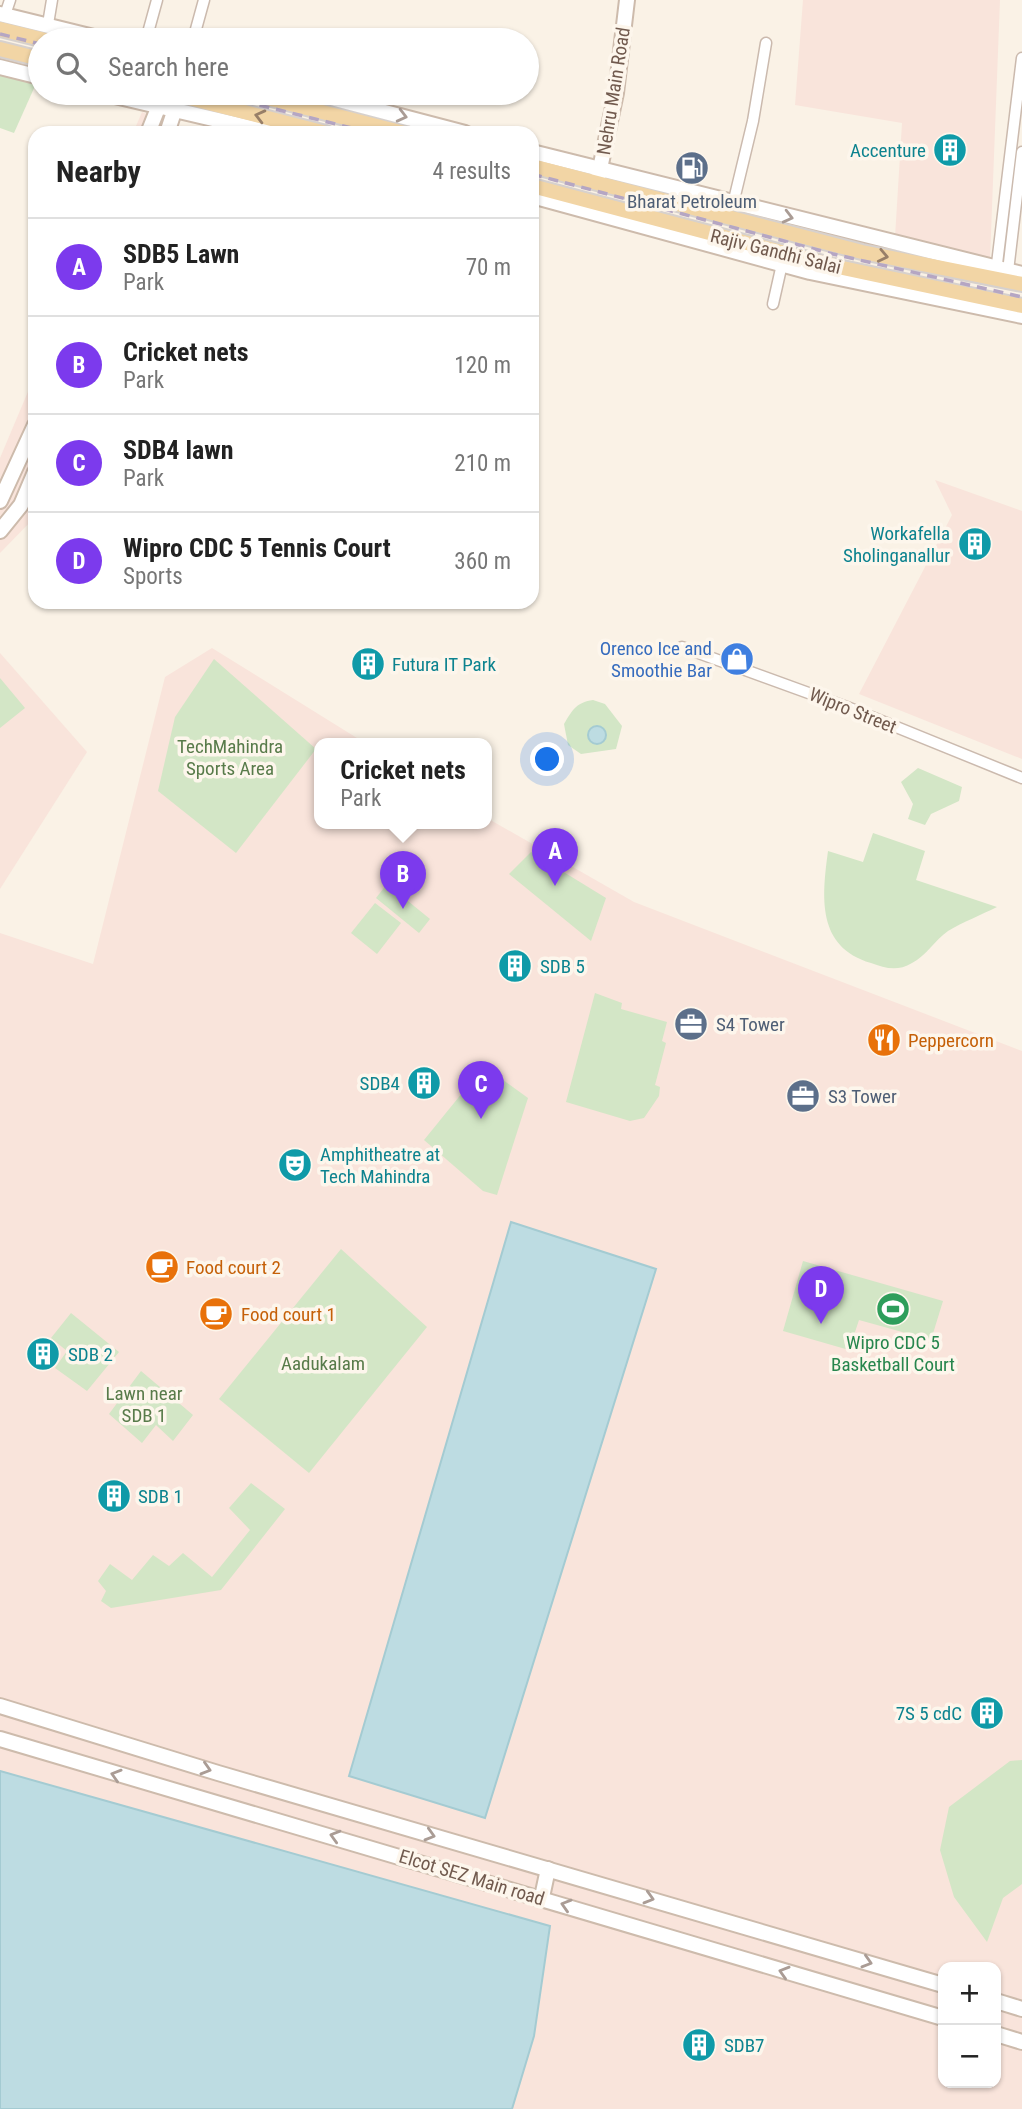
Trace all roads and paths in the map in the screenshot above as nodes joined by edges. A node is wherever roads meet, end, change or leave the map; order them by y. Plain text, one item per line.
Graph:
1 (10, 0) edge
2 (52, 0) edge
3 (157, 0) edge
4 (204, 0) edge
5 (627, 0) edge
6 (2, 19) edge
7 (48, 24) junction
8 (62, 28) edge
9 (149, 28) edge
10 (196, 28) edge
11 (28, 32) edge
12 (766, 43) dead end
13 (0, 49) edge
14 (28, 56) edge
15 (1022, 58) edge
16 (0, 67) edge
17 (28, 74) edge
18 (147, 105) edge
19 (217, 105) edge
20 (295, 105) edge
21 (358, 105) edge
22 (158, 108) junction
23 (174, 112) junction
24 (151, 126) edge
25 (169, 126) edge
26 (240, 126) edge
27 (299, 126) edge
28 (377, 126) edge
29 (438, 126) edge
30 (1022, 152) edge
31 (539, 155) edge
32 (539, 167) edge
33 (598, 176) junction
34 (539, 188) edge
35 (539, 198) edge
36 (733, 204) junction
37 (790, 233) junction
38 (783, 259) junction
39 (1009, 277) edge
40 (773, 304) dead end
41 (1015, 305) edge
42 (1022, 316) edge
43 (28, 440) edge
44 (28, 488) edge
45 (0, 501) edge
46 (0, 531) edge
47 (682, 647) dead end
48 (1022, 778) edge
49 (0, 1706) edge
50 (0, 1739) edge
51 (548, 1869) junction
52 (542, 1898) junction
53 (938, 1984) edge
54 (1001, 2003) edge
55 (1022, 2009) edge
56 (938, 2017) edge
57 (1001, 2036) edge
58 (1022, 2042) edge

1 - 6 street
2 - 7 street
3 - 9 street
4 - 10 street
5 - 33 street, Nehru Main Road
6 - 7 street
6 - 11 main road
7 - 8 street
12 - 36 street
13 - 14 main road
15 - 39 street
16 - 17 street
18 - 22 street
27 -> 19 main road
20 - 28 main road
21 -> 29 street
22 - 23 street
22 - 24 street
23 - 25 street
23 - 26 street
30 - 39 street
31 - 33 street
32 - 33 main road, Rajiv Gandhi Salai
33 - 36 street
33 - 37 main road, Rajiv Gandhi Salai
34 - 38 main road, Rajiv Gandhi Salai
35 - 38 street
36 -> 39 street
37 - 38 main road
37 -> 39 main road, Rajiv Gandhi Salai
38 - 40 street
38 - 41 main road, Rajiv Gandhi Salai
38 - 42 street
39 - 41 main road
43 - 45 street
44 - 46 street
47 - 48 street, Wipro Street
49 -> 51 street, Elcot SEZ Main road
52 -> 50 street, Elcot SEZ Main road
51 - 52 street
51 -> 53 street, Elcot SEZ Main road
56 -> 52 street, Elcot SEZ Main road
54 - 55 street
57 - 58 street

